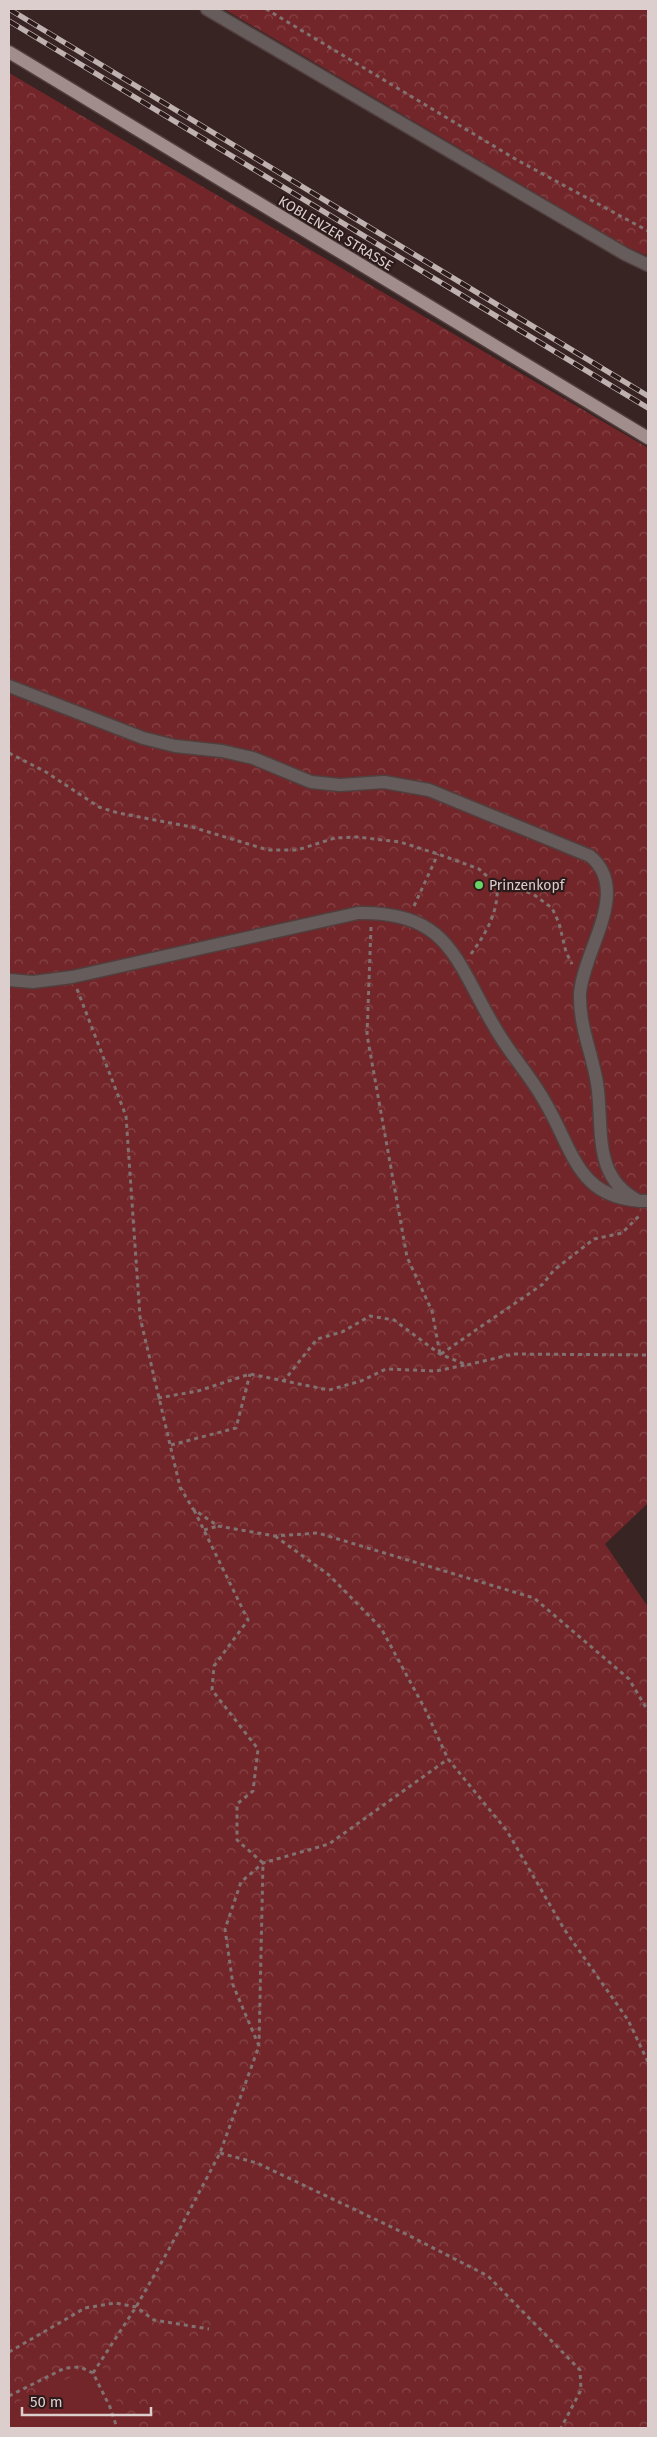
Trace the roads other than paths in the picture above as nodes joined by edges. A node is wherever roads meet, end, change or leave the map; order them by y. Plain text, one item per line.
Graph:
1 (208, 9) edge
2 (9, 52) edge
3 (648, 265) edge
4 (648, 438) edge
5 (9, 686) edge
6 (9, 980) edge
7 (643, 1205) edge

1 - 3 street
2 - 4 main road, KOBLENZER STRASSE
5 - 7 street
6 - 7 street

